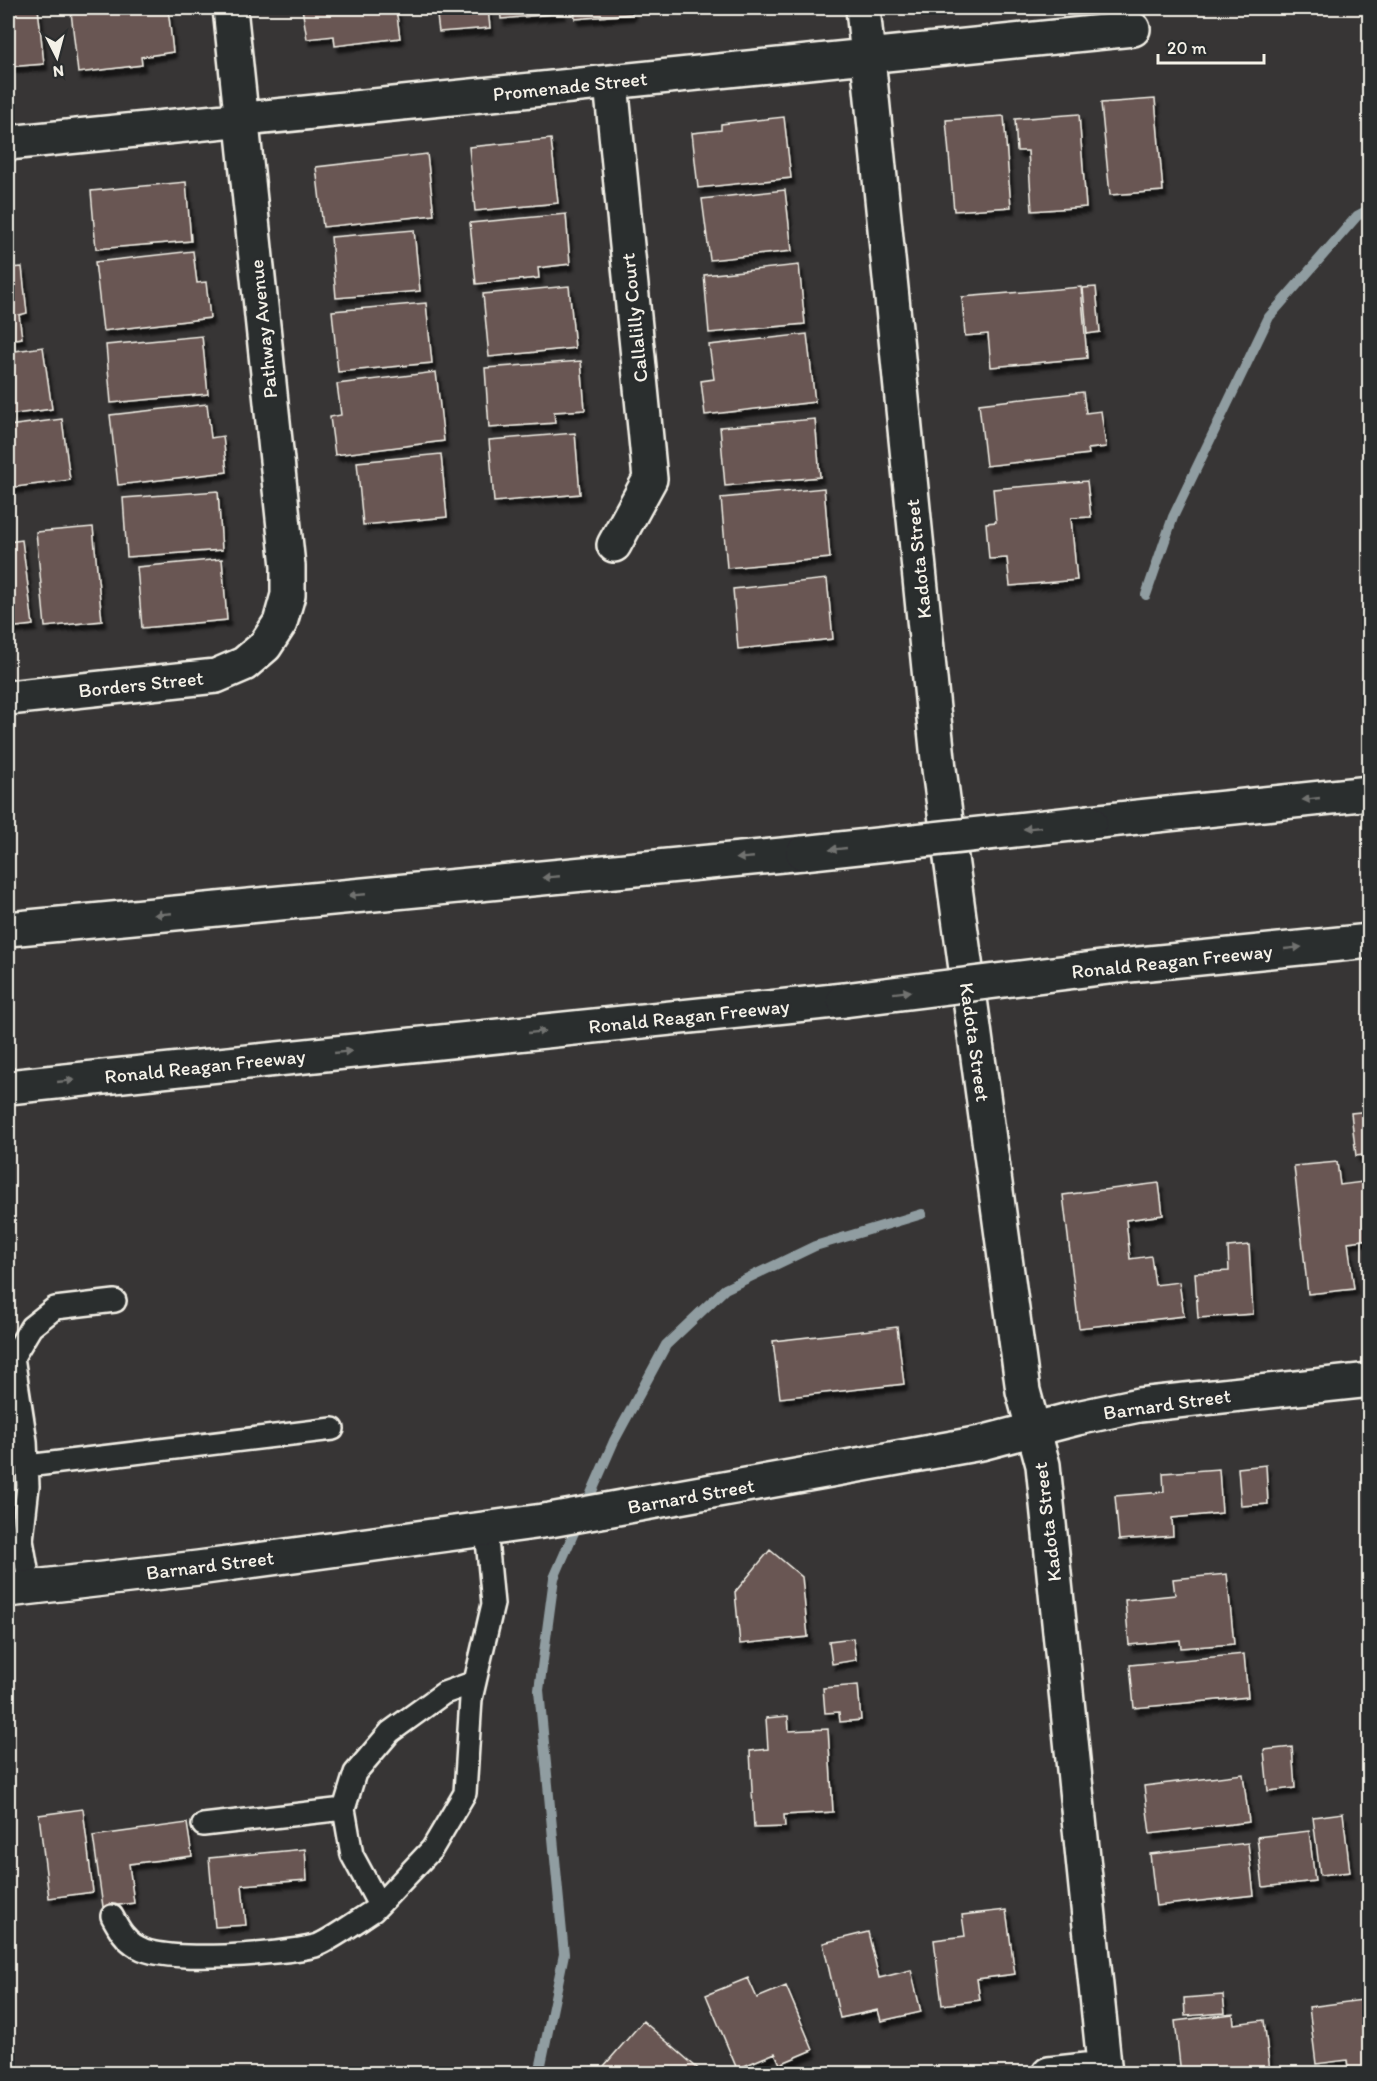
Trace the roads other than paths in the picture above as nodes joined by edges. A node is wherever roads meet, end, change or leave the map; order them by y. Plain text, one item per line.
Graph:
1 (230, 8) edge
2 (863, 8) edge
3 (1133, 29) dead end
4 (868, 54) junction
5 (611, 82) junction
6 (241, 119) junction
7 (8, 143) edge
8 (614, 545) dead end
9 (265, 646) joint
10 (8, 698) edge
11 (1370, 793) edge
12 (8, 928) edge
13 (1370, 941) edge
14 (8, 1087) edge
15 (115, 1301) dead end
16 (1370, 1380) edge
17 (333, 1429) dead end
18 (1032, 1429) junction
19 (27, 1466) junction
20 (486, 1529) junction
21 (19, 1588) edge
22 (475, 1682) junction
23 (344, 1809) junction
24 (202, 1825) dead end
25 (379, 1905) junction
26 (112, 1916) dead end
27 (1105, 2071) edge
28 (1048, 2073) edge

1 - 6 main road, Pathway Avenue
2 - 4 main road, Kadota Street
3 - 4 main road, Promenade Street
4 - 5 main road, Promenade Street
4 - 18 main road, Kadota Street
5 - 6 main road, Promenade Street
5 - 8 main road, Callalilly Court
6 - 7 main road, Promenade Street
6 - 9 main road, Pathway Avenue
9 - 10 main road, Borders Street
11 -> 12 main road, bridge
14 -> 13 main road, Ronald Reagan Freeway, bridge
15 - 19 lane
16 - 18 main road, Barnard Street
17 - 19 lane
18 - 20 main road, Barnard Street
18 - 27 main road, Kadota Street
19 - 21 lane
20 - 21 main road, Barnard Street
20 - 22 lane
22 - 23 lane
22 - 25 lane
23 - 24 lane
23 - 25 lane
25 - 26 lane
27 - 28 main road

